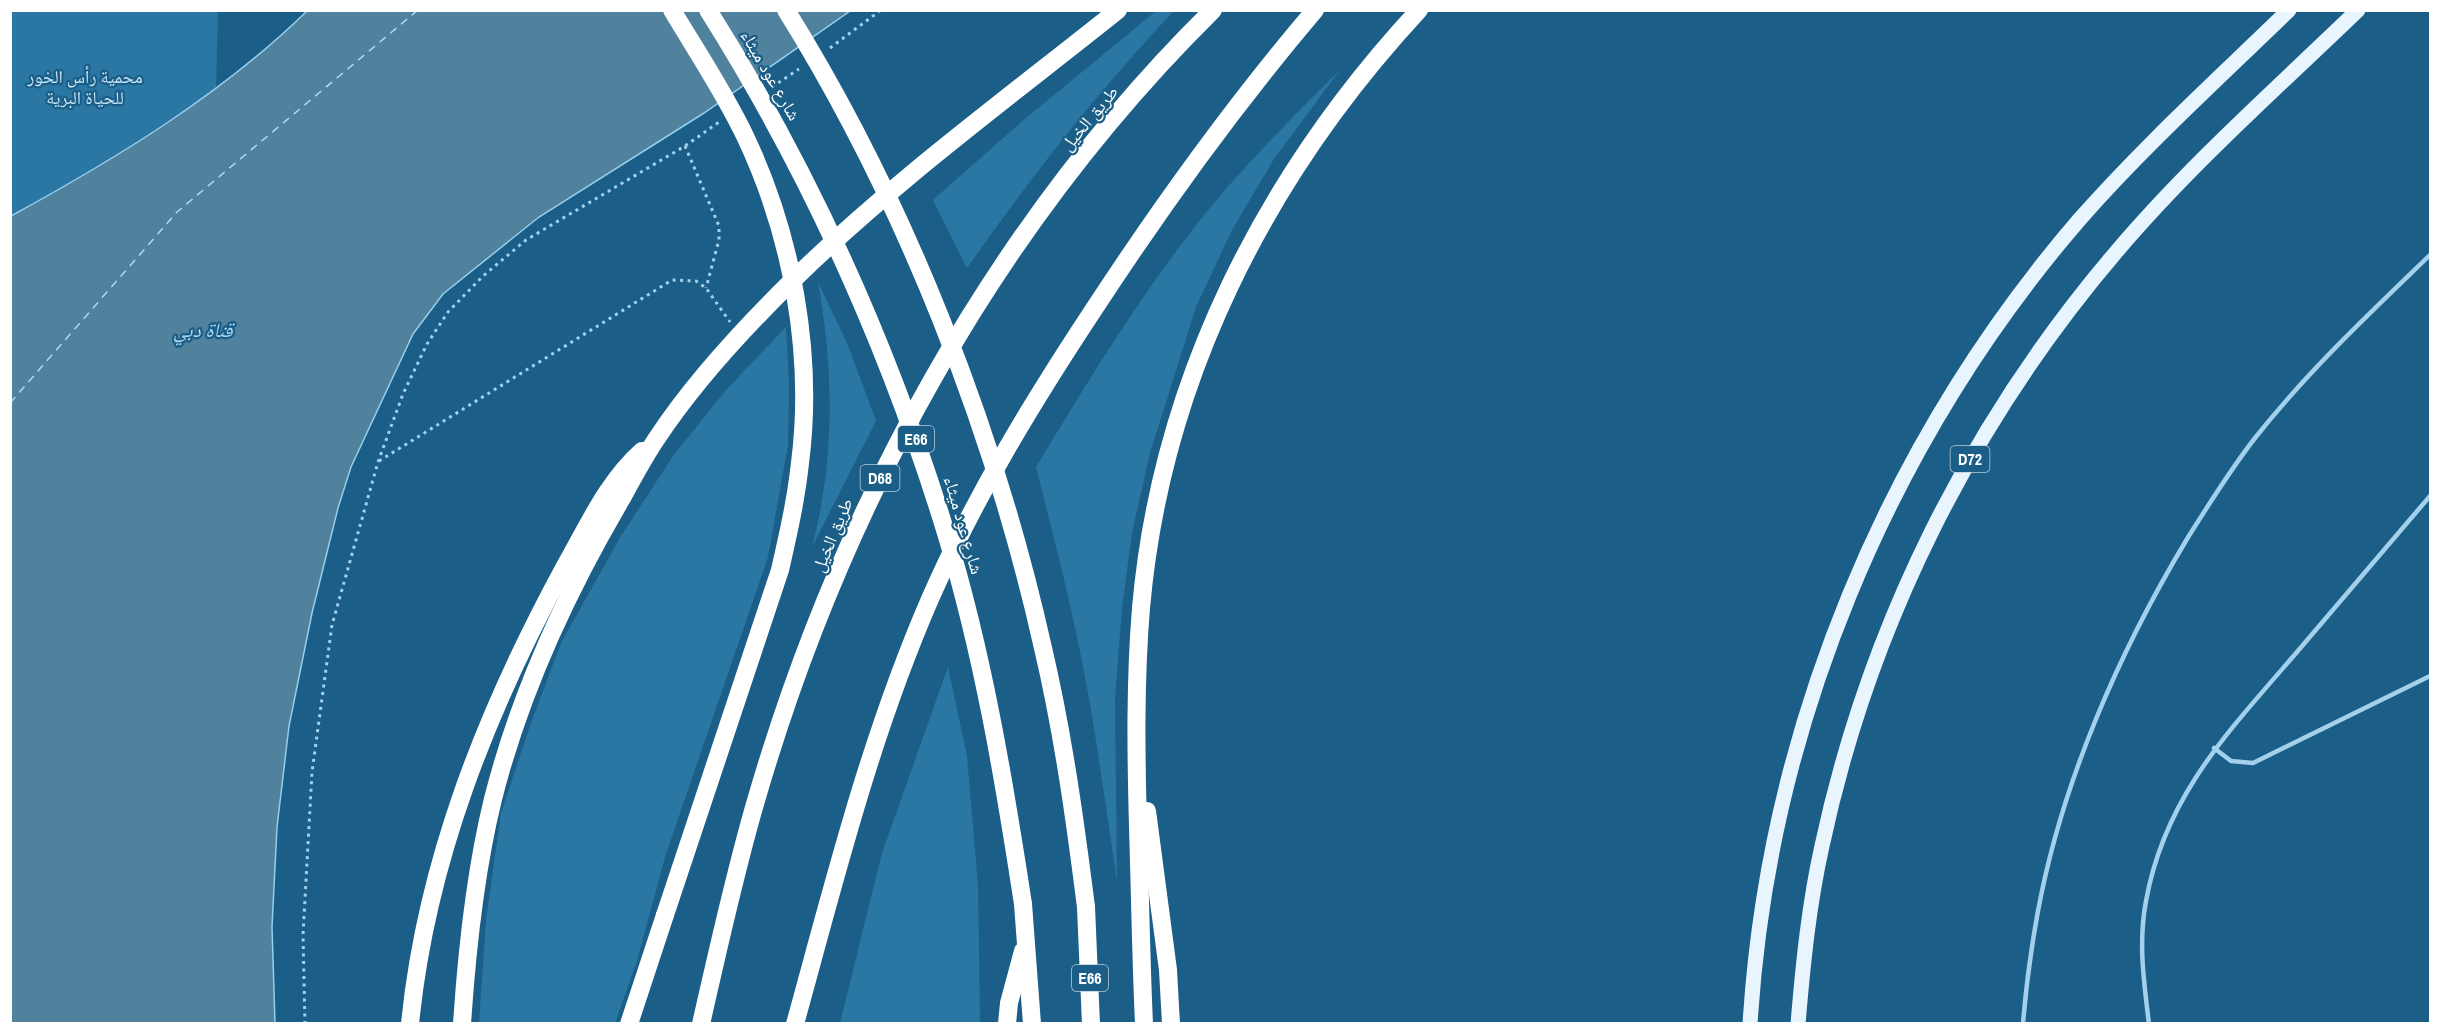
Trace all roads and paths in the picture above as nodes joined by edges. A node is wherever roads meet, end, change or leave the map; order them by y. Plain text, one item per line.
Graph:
1 (672, 10) edge
2 (708, 10) edge
3 (786, 10) edge
4 (881, 10) edge
5 (1118, 10) edge
6 (1213, 10) edge
7 (1315, 10) edge
8 (1419, 10) edge
9 (2289, 10) edge
10 (2358, 10) edge
11 (830, 48) dead end
12 (801, 68) dead end
13 (772, 87) dead end
14 (723, 120) dead end
15 (685, 146) junction
16 (2430, 255) edge
17 (706, 288) junction
18 (740, 335) junction
19 (657, 438) junction
20 (378, 462) junction
21 (2430, 496) edge
22 (2430, 676) edge
23 (2214, 748) junction
24 (1137, 780) junction
25 (1089, 933) junction
26 (1027, 941) junction
27 (305, 1023) edge
28 (410, 1023) edge
29 (462, 1023) edge
30 (629, 1023) edge
31 (701, 1023) edge
32 (795, 1023) edge
33 (1007, 1023) edge
34 (1032, 1023) edge
35 (1091, 1023) edge
36 (1104, 1023) edge
37 (1144, 1023) edge
38 (1172, 1023) edge
39 (1750, 1023) edge
40 (1798, 1023) edge
41 (2022, 1023) edge
42 (2150, 1023) edge

1 - 30 highway, bridge
2 - 26 highway, شارع عود ميثاء / E66, bridge
3 - 25 highway, E66, bridge
4 - 11 path
5 - 18 highway
6 - 31 highway, طريق الخيل / D68
7 - 32 highway
8 - 24 highway
9 - 39 main road, D72
10 - 40 main road, D72
12 - 13 path
14 - 15 path
15 - 17 path
15 - 20 path
16 - 41 lane
17 - 18 path
17 - 20 path
18 - 19 highway
19 - 28 highway
19 - 29 highway
20 - 27 path
21 - 23 lane
22 - 23 lane
23 - 42 lane
24 - 37 highway
24 - 38 highway
25 - 35 highway, E66
25 - 36 highway
26 - 33 highway
26 - 34 highway, شارع عود ميثاء / E66

